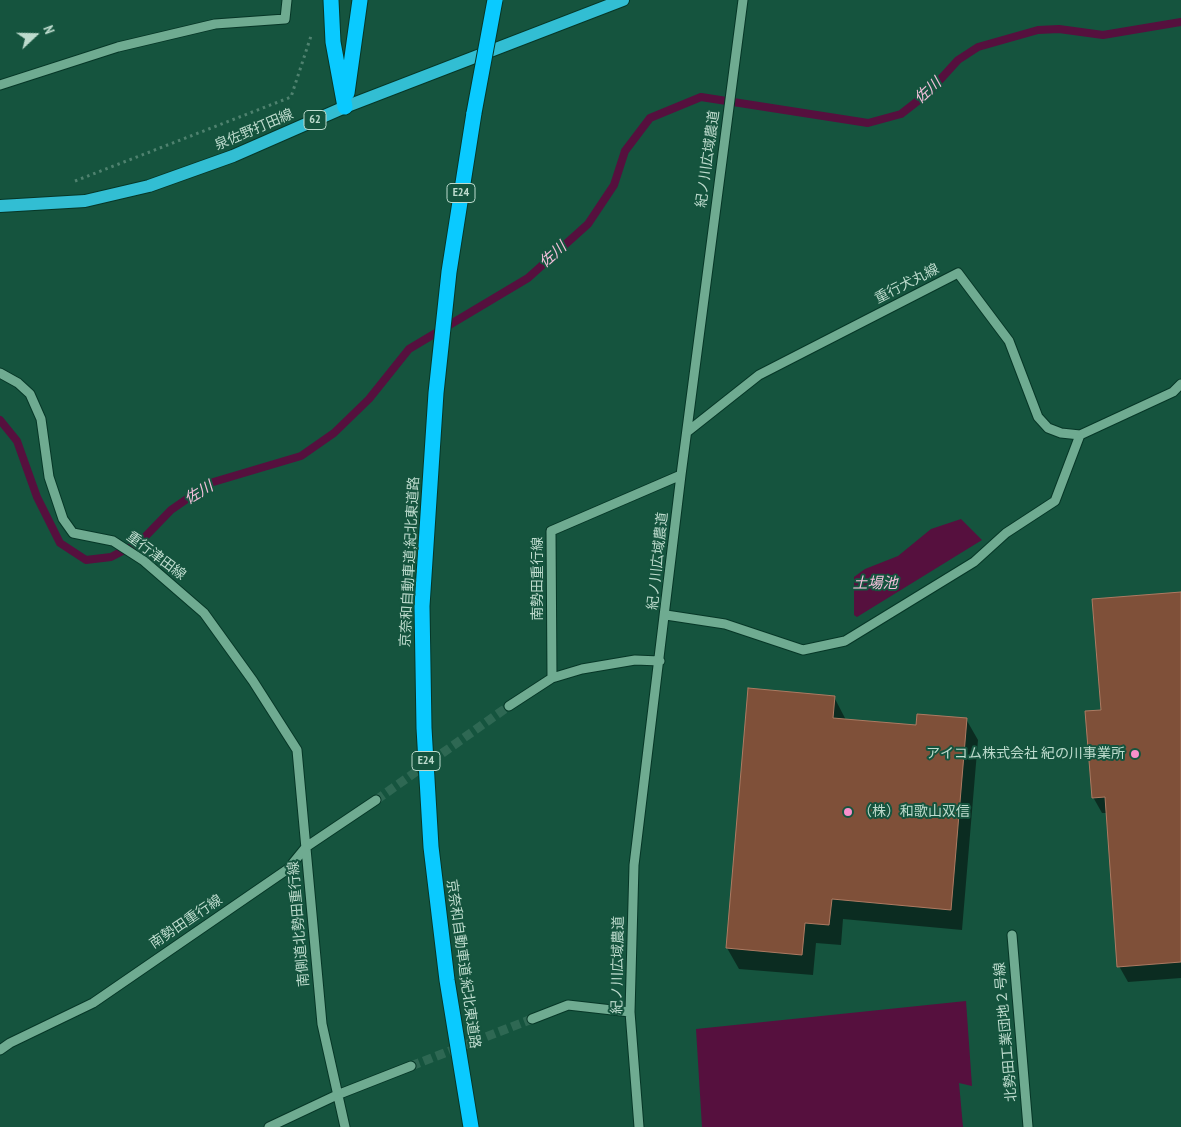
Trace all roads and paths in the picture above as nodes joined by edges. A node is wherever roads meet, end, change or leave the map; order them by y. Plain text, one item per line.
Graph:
1 (287, 0) edge
2 (331, 0) edge
3 (360, 0) edge
4 (495, 0) edge
5 (622, 0) edge
6 (744, 0) edge
7 (314, 26) dead end
8 (0, 85) edge
9 (345, 107) junction
10 (66, 182) dead end
11 (0, 206) edge
12 (0, 373) edge
13 (1181, 384) edge
14 (687, 432) junction
15 (1080, 435) junction
16 (681, 475) junction
17 (666, 615) junction
18 (660, 661) junction
19 (552, 678) junction
20 (509, 706) tunnel mouth
21 (297, 750) joint
22 (376, 800) tunnel mouth
23 (306, 847) junction
24 (1012, 935) dead end
25 (630, 1012) junction
26 (532, 1019) tunnel mouth
27 (0, 1050) edge
28 (411, 1066) tunnel mouth
29 (338, 1095) junction
30 (269, 1127) edge
31 (345, 1127) edge
32 (471, 1127) edge
33 (639, 1127) edge
34 (1028, 1127) edge

1 - 8 street
2 - 9 highway
3 - 9 highway
4 - 32 highway, 京奈和自動車道;紀北東道路 / E24, bridge
5 - 9 main road, 泉佐野打田線 / 62
6 - 14 street, 紀ノ川広域農道
7 - 10 path
9 - 11 main road, 泉佐野打田線 / 62
12 - 21 street, 重行津田線
13 - 15 street
14 - 15 street, 重行犬丸線
14 - 16 street, 紀ノ川広域農道
15 - 17 street
16 - 17 street, 紀ノ川広域農道
16 - 19 street, 南勢田重行線
17 - 18 street, 紀ノ川広域農道
18 - 19 street
18 - 25 street, 紀ノ川広域農道
19 - 20 street
21 - 23 street, 南側道北勢田重行線
22 - 23 street, 南勢田重行線
23 - 27 street, 南勢田重行線
23 - 29 street, 南側道北勢田重行線
24 - 34 street, 北勢田工業団地２号線
25 - 26 street
25 - 33 street, 紀ノ川広域農道
28 - 29 street
29 - 30 street
29 - 31 street, 南側道北勢田重行線

